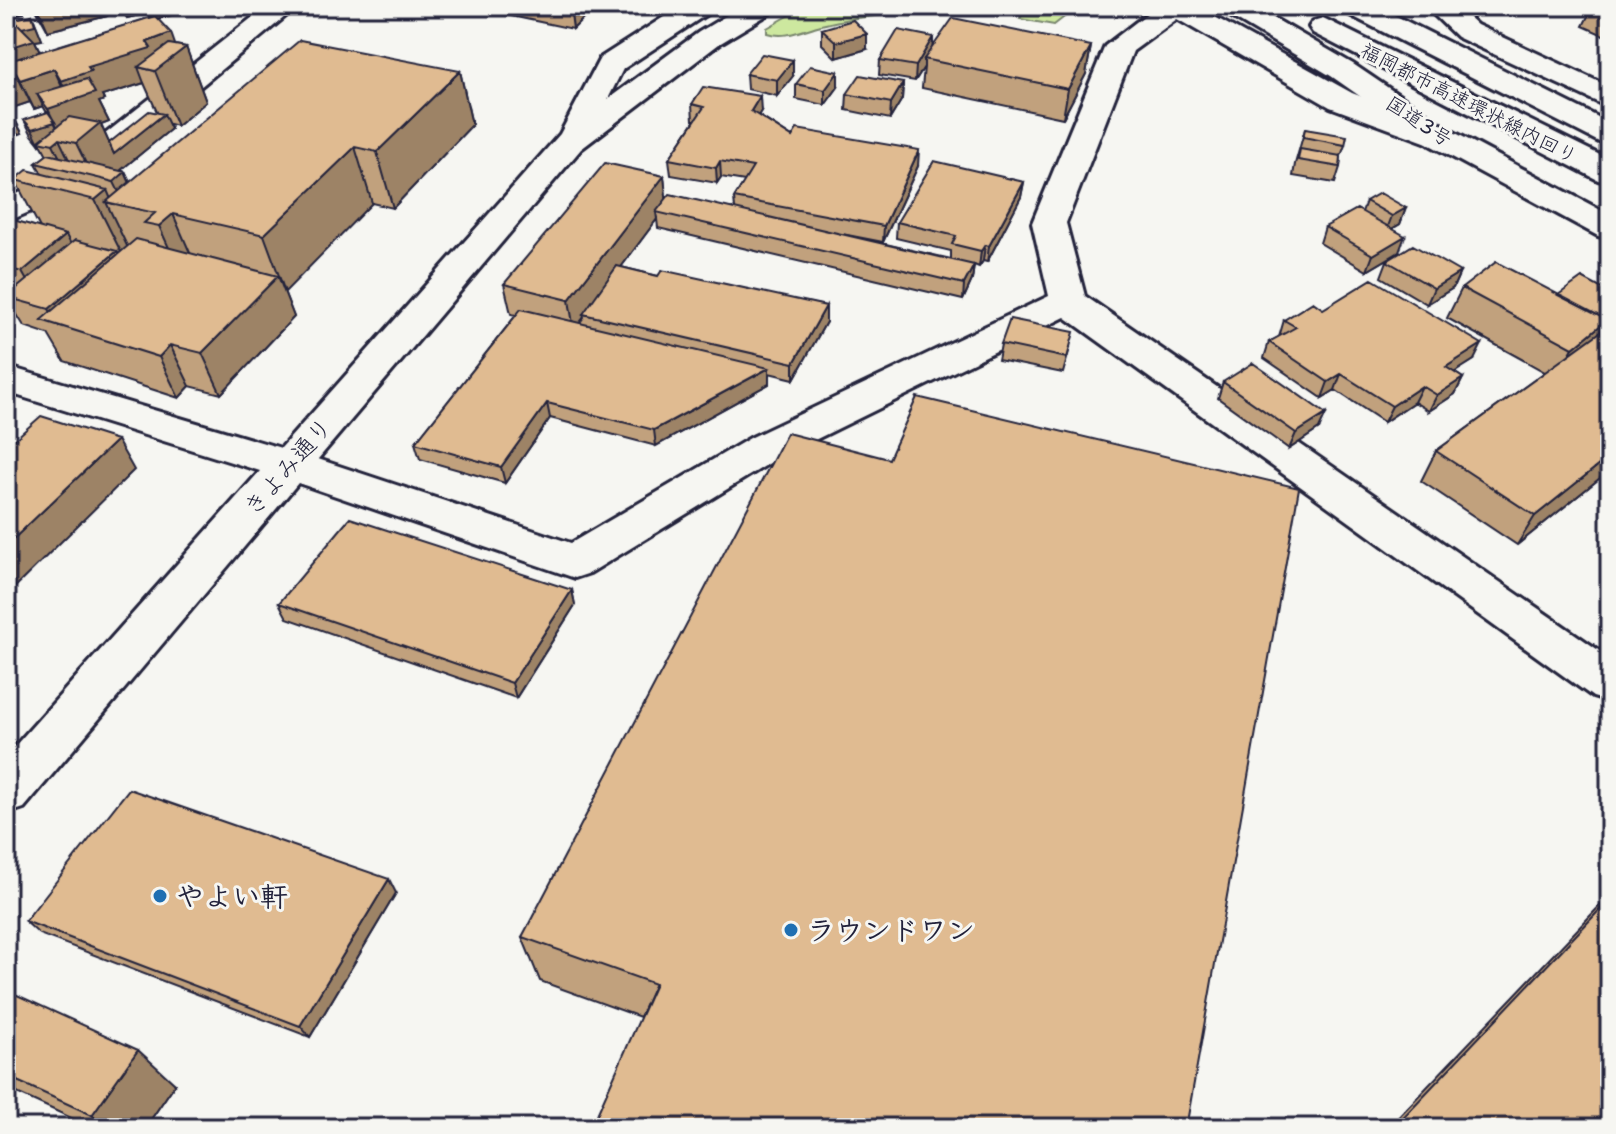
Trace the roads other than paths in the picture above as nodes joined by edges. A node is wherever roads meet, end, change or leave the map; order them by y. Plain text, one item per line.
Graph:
1 (284, 6) edge
2 (660, 6) edge
3 (700, 6) edge
4 (762, 6) edge
5 (1173, 6) edge
6 (1233, 6) edge
7 (1287, 6) edge
8 (1354, 6) edge
9 (1441, 6) edge
10 (611, 64) junction
11 (1610, 73) edge
12 (1610, 99) edge
13 (1606, 132) edge
14 (1441, 138) junction
15 (570, 142) junction
16 (1557, 147) junction
17 (1610, 173) edge
18 (1610, 181) edge
19 (6, 212) edge
20 (1610, 229) edge
21 (1068, 301) junction
22 (6, 379) edge
23 (289, 465) junction
24 (1610, 683) edge
25 (6, 792) edge

1 - 19 main road
2 - 10 main road
3 - 10 main road, きよみ通り
4 - 15 main road, きよみ通り
5 - 14 main road
5 - 21 main road
6 - 14 main road, 国道3号
7 - 16 main road, 福岡都市高速環状線内回り
8 - 13 main road
9 - 11 main road
9 - 12 main road
10 - 15 main road, きよみ通り
14 - 20 main road, 国道3号
15 - 23 main road, きよみ通り
16 - 17 main road, 福岡都市高速環状線内回り
16 - 18 main road
21 - 23 main road
21 - 24 main road
22 - 23 main road
23 - 25 main road, きよみ通り

